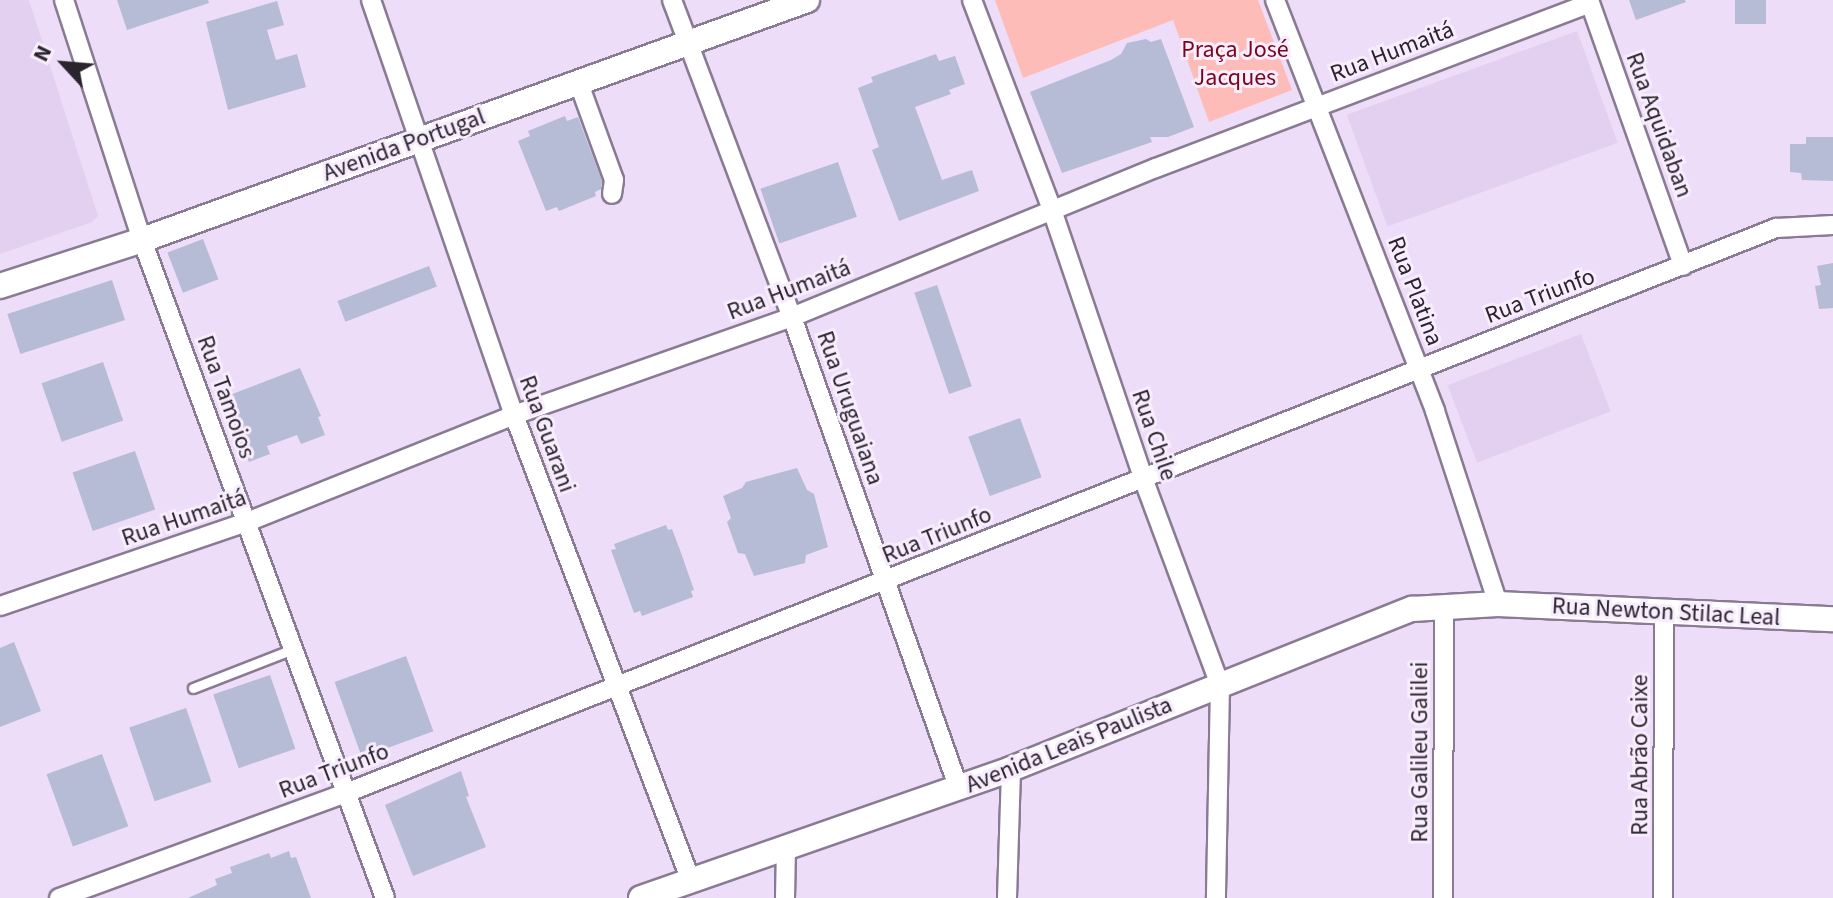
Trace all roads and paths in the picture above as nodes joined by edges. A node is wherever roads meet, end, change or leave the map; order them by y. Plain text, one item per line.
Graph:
1 (64, 0) edge
2 (371, 0) edge
3 (672, 0) edge
4 (807, 0) edge
5 (972, 0) edge
6 (1275, 0) edge
7 (1590, 2) edge
8 (686, 42) junction
9 (578, 81) junction
10 (1318, 106) junction
11 (418, 140) junction
12 (612, 194) dead end
13 (1052, 210) junction
14 (1833, 225) edge
15 (142, 240) junction
16 (1683, 266) junction
17 (0, 286) edge
18 (792, 317) junction
19 (1419, 368) junction
20 (514, 415) junction
21 (1143, 478) junction
22 (247, 522) junction
23 (885, 581) junction
24 (1498, 604) junction
25 (1444, 605) junction
26 (0, 606) edge
27 (1664, 612) junction
28 (1833, 619) edge
29 (293, 649) junction
30 (1220, 685) junction
31 (616, 686) junction
32 (193, 688) dead end
33 (1011, 769) junction
34 (959, 789) junction
35 (346, 793) junction
36 (786, 847) junction
37 (691, 880) junction
38 (59, 898) edge
39 (385, 898) edge
40 (641, 898) edge
41 (785, 898) edge
42 (1007, 898) edge
43 (1216, 898) edge
44 (1443, 898) edge
45 (1663, 898) edge

1 - 15 street, Rua Tamoios
2 - 11 street, Rua Guarani
3 - 8 street, Rua Uruguaiana
4 - 8 street, Avenida Portugal
5 - 13 street, Rua Chile
6 - 10 street, Rua Platina
7 - 10 street, Rua Humaitá
7 - 16 street, Rua Aquidaban
8 - 9 street, Avenida Portugal
8 - 18 street, Rua Uruguaiana
9 - 11 street, Avenida Portugal
9 - 12 street
10 - 13 street, Rua Humaitá
10 - 19 street, Rua Platina
11 - 15 street, Avenida Portugal
11 - 20 street, Rua Guarani
13 - 18 street, Rua Humaitá
13 - 21 street, Rua Chile
14 - 16 street, Rua Triunfo
15 - 17 street, Avenida Portugal
15 - 22 street, Rua Tamoios
16 - 19 street, Rua Triunfo
18 - 20 street, Rua Humaitá
18 - 23 street, Rua Uruguaiana
19 - 21 street, Rua Triunfo
19 - 24 street, Rua Platina
20 - 22 street, Rua Humaitá
20 - 31 street, Rua Guarani
21 - 23 street, Rua Triunfo
21 - 30 street, Rua Chile
22 - 26 street, Rua Humaitá
22 - 29 street, Rua Tamoios
23 - 31 street, Rua Triunfo
23 - 34 street, Rua Uruguaiana
24 - 25 street, Avenida Leais Paulista
24 - 27 street, Rua Newton Stilac Leal
25 - 30 street, Avenida Leais Paulista
25 - 44 street, Rua Galileu Galilei
27 - 28 street, Rua Newton Stilac Leal
27 - 45 street, Rua Abrão Caixe
29 - 32 lane
29 - 35 street, Rua Tamoios
30 - 33 street, Avenida Leais Paulista
30 - 43 street, Rua Chile
31 - 35 street, Rua Triunfo
31 - 37 street, Rua Guarani
33 - 34 street, Avenida Leais Paulista
33 - 42 street
34 - 36 street, Avenida Leais Paulista
35 - 38 street, Rua Triunfo
35 - 39 street, Rua Tamoios
36 - 37 street, Avenida Leais Paulista
36 - 41 street
37 - 40 street, Avenida Leais Paulista

